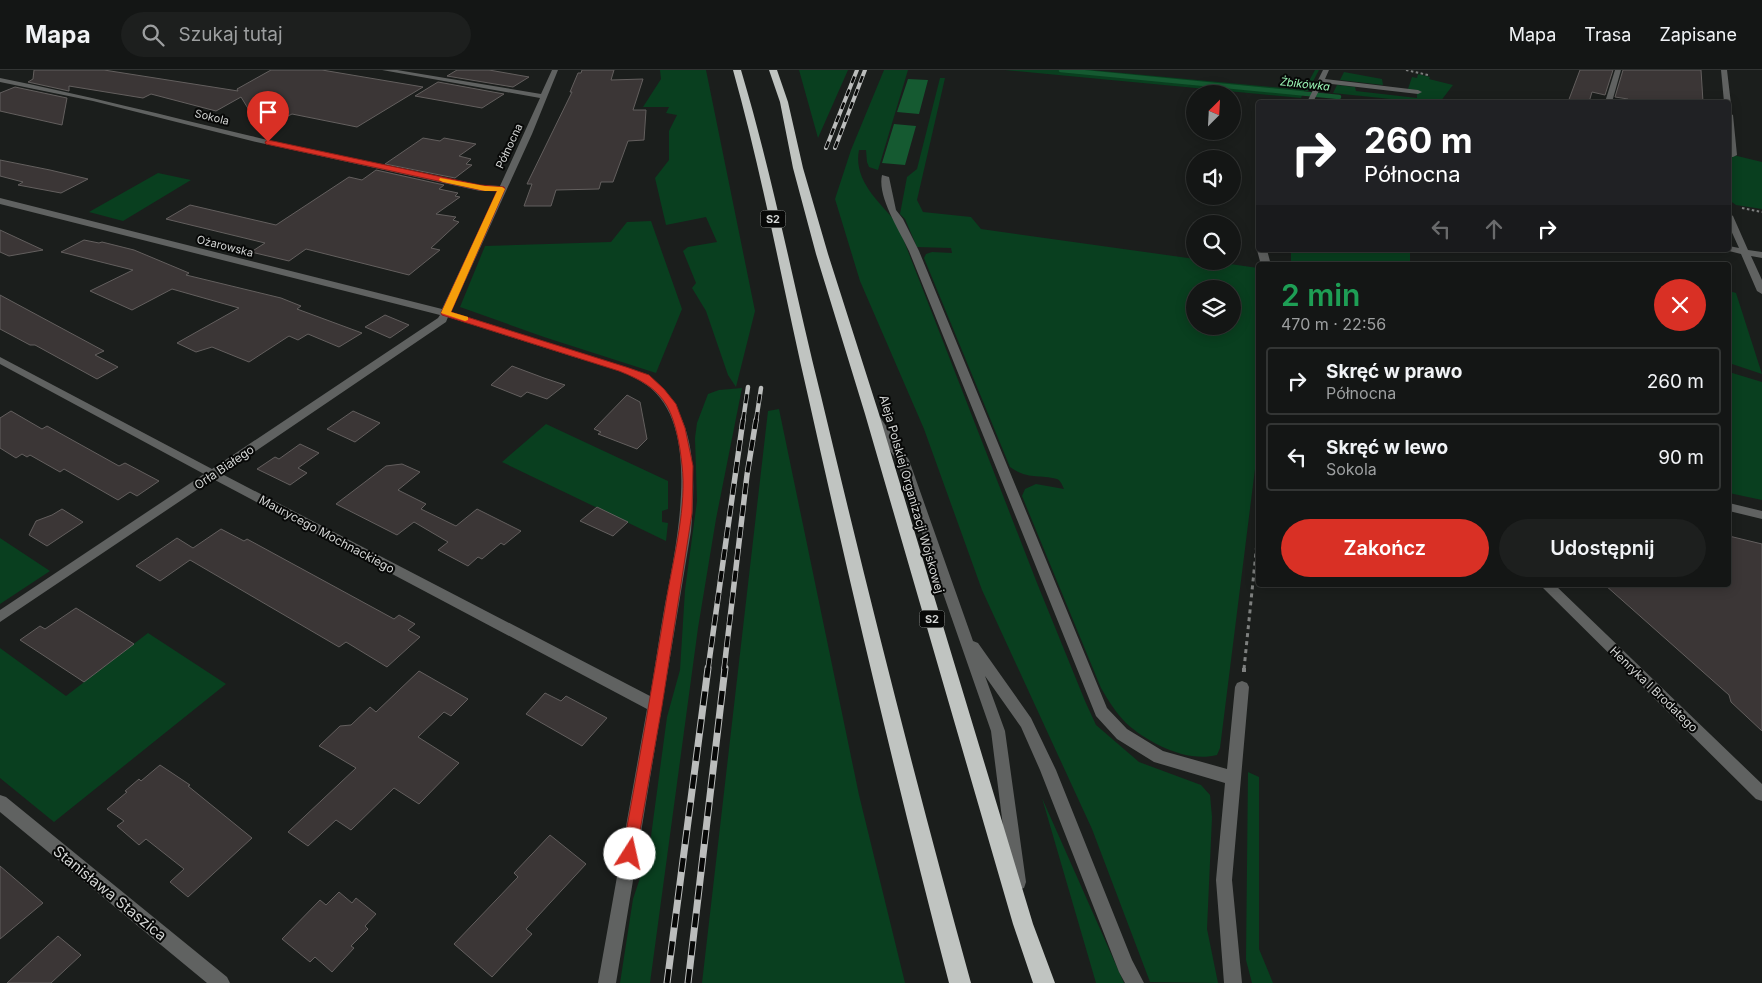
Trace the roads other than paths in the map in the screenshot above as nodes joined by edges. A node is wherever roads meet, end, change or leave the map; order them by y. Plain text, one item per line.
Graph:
1 (385, 70) edge
2 (555, 70) edge
3 (737, 70) edge
4 (773, 70) edge
5 (1326, 70) edge
6 (1618, 70) edge
7 (1724, 70) edge
8 (0, 80) edge
9 (1320, 82) junction
10 (1418, 92) dead end
11 (544, 96) junction
12 (1311, 100) edge
13 (1609, 100) edge
14 (1728, 100) edge
15 (1731, 135) edge
16 (1733, 155) dead end
17 (884, 177) dead end
18 (502, 189) junction
19 (0, 201) edge
20 (1731, 222) edge
21 (1731, 249) edge
22 (1746, 252) junction
23 (1762, 255) edge
24 (1762, 291) edge
25 (446, 313) junction
26 (0, 360) edge
27 (872, 414) junction
28 (212, 474) junction
29 (1731, 507) edge
30 (1762, 515) edge
31 (1549, 587) edge
32 (0, 617) edge
33 (964, 634) junction
34 (1242, 686) road end
35 (656, 706) junction
36 (1234, 778) junction
37 (1762, 794) edge
38 (0, 802) edge
39 (1023, 924) junction
40 (221, 983) edge
41 (606, 983) edge
42 (960, 983) edge
43 (1044, 983) edge
44 (1135, 983) edge
45 (1233, 983) edge

1 - 11 street
2 - 11 street, Północna
3 - 42 highway, S2
4 - 27 highway, Aleja Polskiej Organizacji Wojskowej / S2
5 - 9 street
6 - 13 street
7 - 14 street
8 - 18 street, Sokola
9 - 10 street
9 - 12 street
11 - 18 street, Północna
15 - 16 street
17 - 36 street
18 - 25 street, Północna
19 - 25 street, Ożarowska
20 - 22 street
21 - 22 street
22 - 23 street
22 - 24 street
25 - 28 street, Orła Białego
25 - 35 street, Ożarowska
26 - 28 street, Maurycego Mochnackiego
27 - 33 street
27 - 39 highway, Aleja Polskiej Organizacji Wojskowej / S2
28 - 32 street, Orła Białego
28 - 35 street, Maurycego Mochnackiego
29 - 30 street
31 - 37 street, Henryka I Brodatego
33 - 39 street
33 - 44 street
34 - 36 street
35 - 41 street, Ożarowska
36 - 45 street
38 - 40 street, Stanisława Staszica
39 - 43 highway, Aleja Polskiej Organizacji Wojskowej / S2

